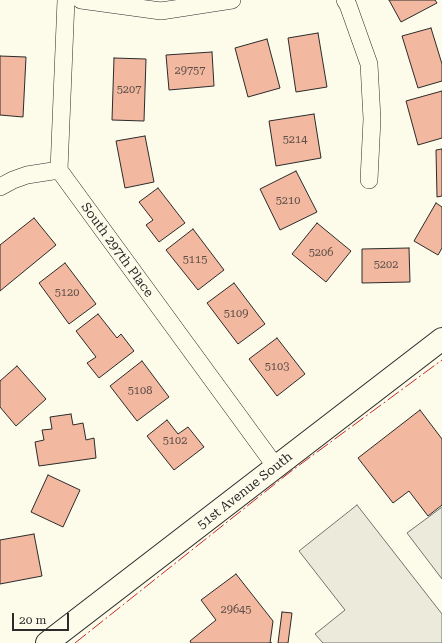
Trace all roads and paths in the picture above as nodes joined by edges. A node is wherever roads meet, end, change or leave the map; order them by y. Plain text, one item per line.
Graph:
1 (66, 0) edge
2 (81, 0) edge
3 (232, 0) edge
4 (345, 0) edge
5 (59, 170) junction
6 (369, 180) dead end
7 (0, 187) edge
8 (441, 343) edge
9 (276, 467) junction
10 (47, 643) edge

1 - 5 street
2 - 3 street
4 - 6 street
5 - 7 street
5 - 9 street, South 297th Place
8 - 9 main road, 51st Avenue South
9 - 10 main road, 51st Avenue South

